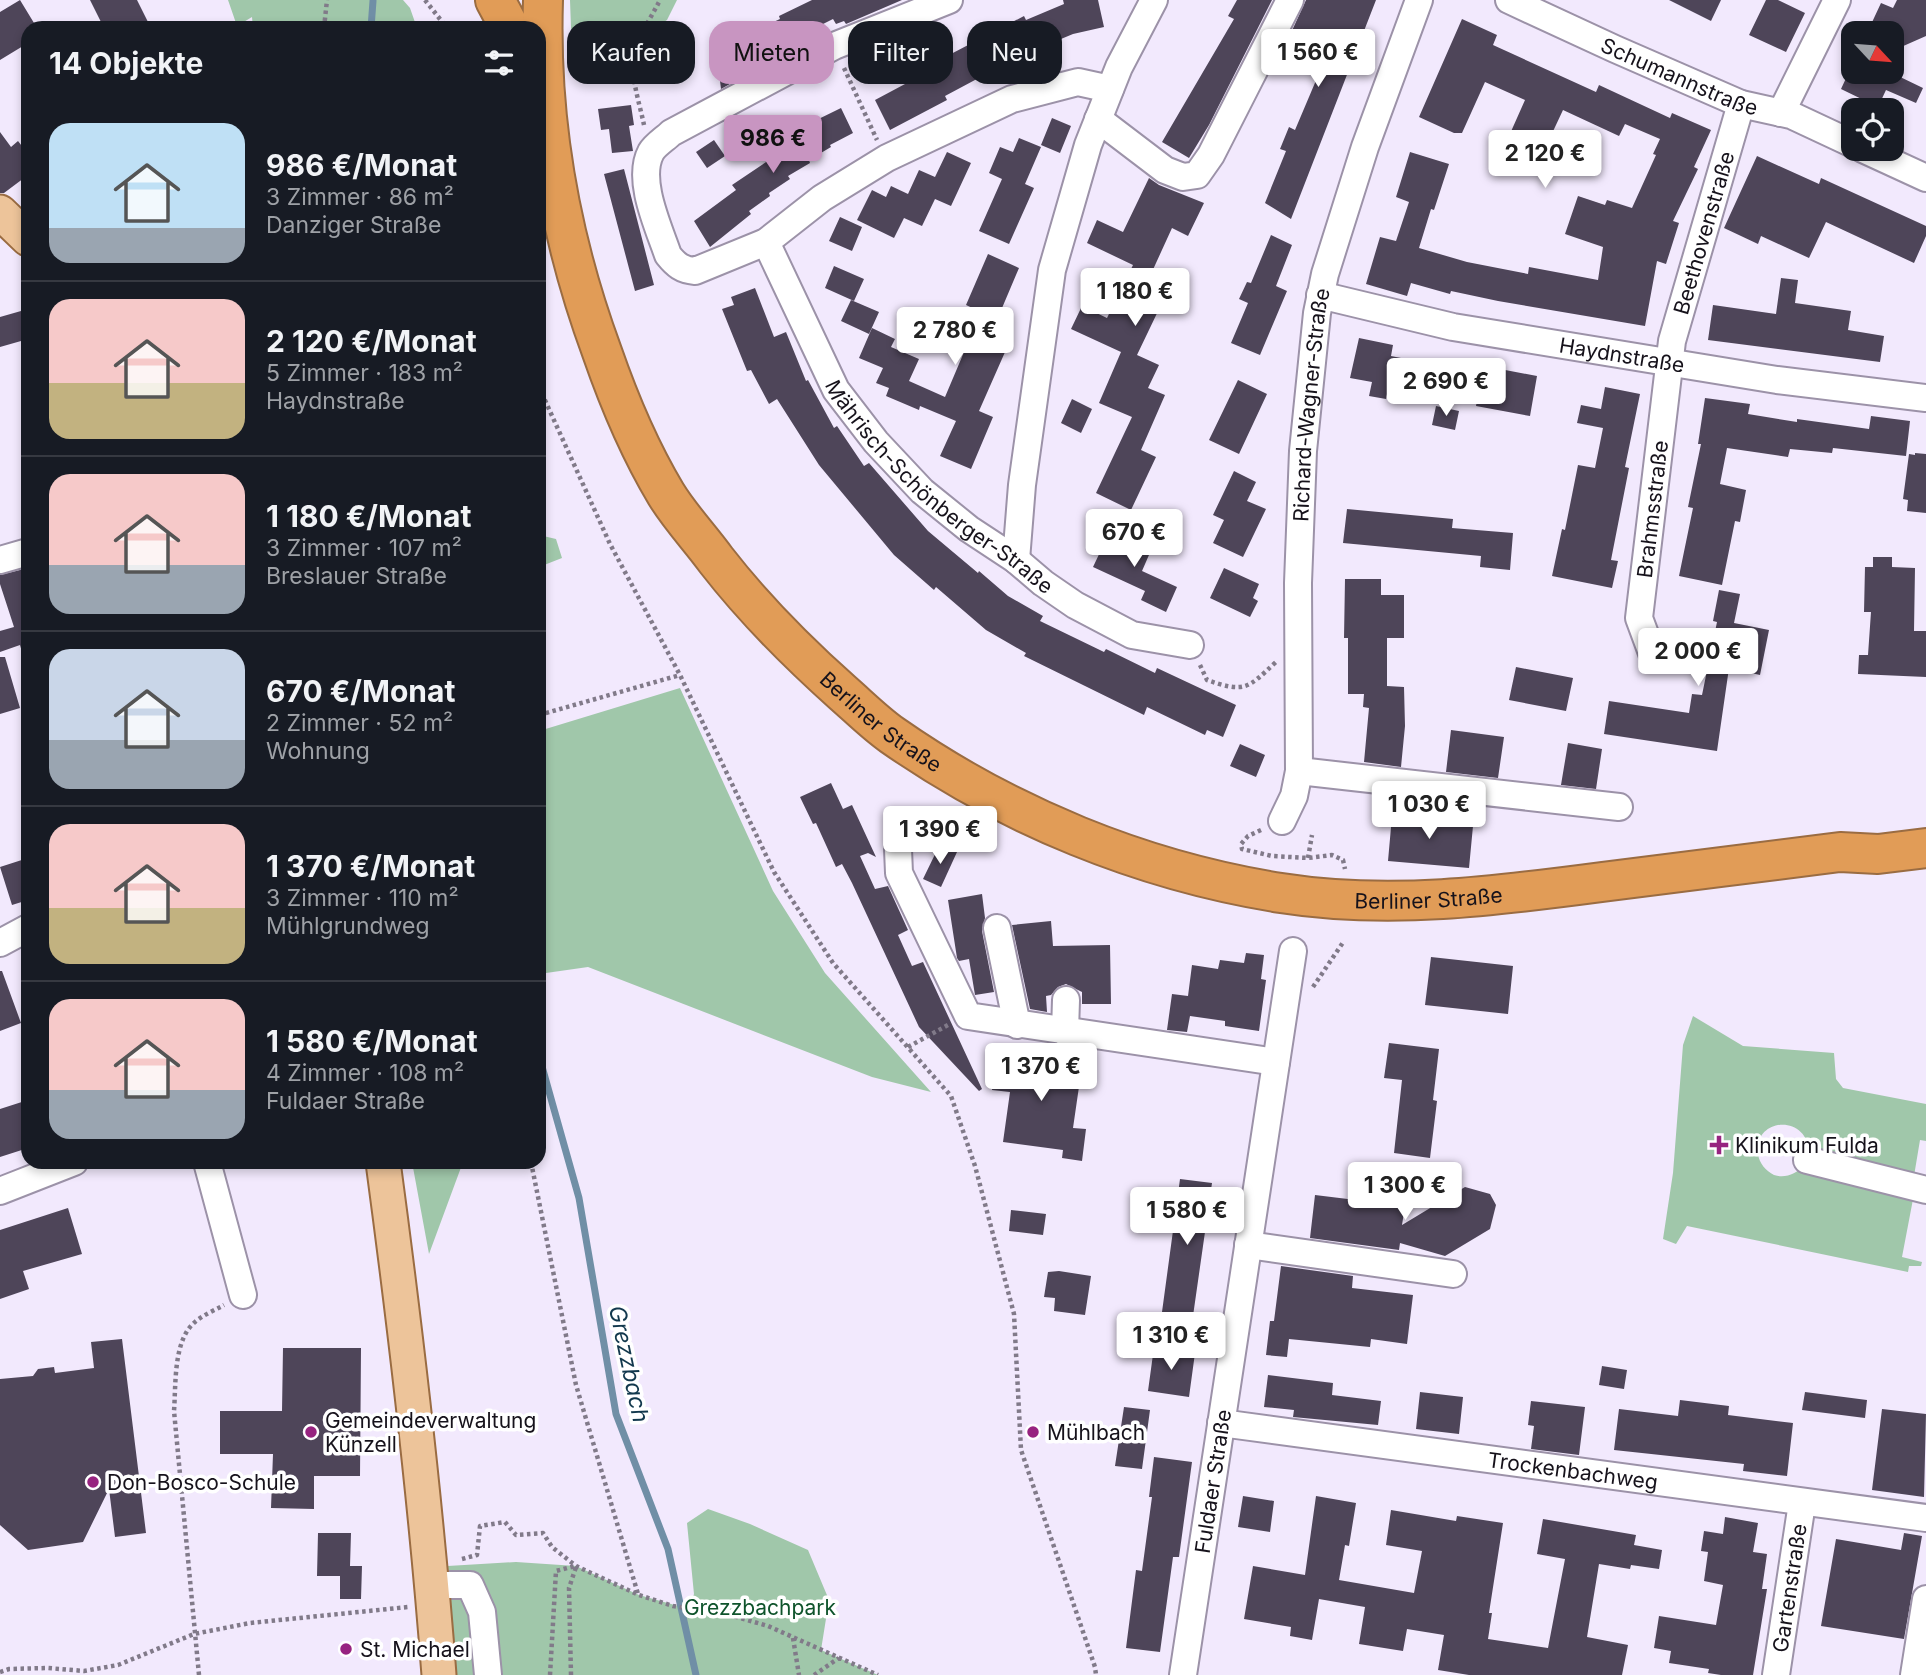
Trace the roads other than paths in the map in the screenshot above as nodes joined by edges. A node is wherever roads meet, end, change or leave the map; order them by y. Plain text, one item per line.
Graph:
1 (495, 0) edge
2 (525, 0) edge
3 (543, 0) edge
4 (949, 0) edge
5 (1154, 0) edge
6 (1290, 0) edge
7 (1419, 0) edge
8 (1509, 0) edge
9 (1837, 0) edge
10 (506, 21) edge
11 (523, 21) edge
12 (543, 21) edge
13 (1110, 89) junction
14 (1741, 104) junction
15 (546, 111) edge
16 (1781, 113) junction
17 (1098, 119) junction
18 (1841, 138) edge
19 (1889, 161) edge
20 (1926, 178) edge
21 (0, 212) edge
22 (21, 232) edge
23 (766, 242) junction
24 (546, 253) edge
25 (1320, 295) junction
26 (1670, 362) junction
27 (1926, 398) edge
28 (21, 554) edge
29 (0, 560) edge
30 (1016, 560) junction
31 (1190, 645) dead end
32 (1652, 653) dead end
33 (1299, 771) junction
34 (1619, 807) dead end
35 (1282, 821) road end
36 (907, 822) dead end
37 (1926, 848) edge
38 (1878, 854) junction
39 (997, 928) dead end
40 (21, 932) edge
41 (0, 943) edge
42 (1293, 951) dead end
43 (1066, 1000) dead end
44 (1017, 1025) junction
45 (1065, 1032) junction
46 (1276, 1062) junction
47 (1807, 1160) dead end
48 (56, 1169) edge
49 (209, 1169) edge
50 (384, 1169) edge
51 (1926, 1190) edge
52 (0, 1191) edge
53 (1248, 1245) junction
54 (1453, 1274) dead end
55 (243, 1294) road end
56 (1222, 1423) junction
57 (1802, 1503) junction
58 (1926, 1518) edge
59 (432, 1586) junction
60 (1926, 1599) edge
61 (439, 1675) edge
62 (488, 1675) edge
63 (1184, 1675) edge
64 (1776, 1675) edge
65 (1914, 1675) edge

1 - 10 highway
2 - 11 highway
3 - 12 highway, Berliner Straße
4 - 23 street
5 - 13 street
6 - 17 street
7 - 25 street, Richard-Wagner-Straße
8 - 14 street, Schumannstraße
9 - 16 street
13 - 17 street
13 - 23 street
14 - 16 street, Schumannstraße
14 - 26 street, Beethovenstraße
15 - 38 highway, Berliner Straße
16 - 18 street, Schumannstraße
17 - 30 street
19 - 20 street
21 - 22 main road
23 - 30 street, Mährisch-Schönberger-Straße
24 - 38 highway, Berliner Straße
25 - 26 street, Haydnstraße
25 - 33 street, Richard-Wagner-Straße
26 - 27 street, Haydnstraße
26 - 32 street, Brahmsstraße
28 - 29 street
30 - 31 street, Mährisch-Schönberger-Straße
33 - 34 street
33 - 35 street, Richard-Wagner-Straße
36 - 44 street
37 - 38 highway, Berliner Straße
39 - 44 street
40 - 41 street
42 - 46 street, Fuldaer Straße
43 - 45 street
44 - 45 street
45 - 46 street
46 - 53 street, Fuldaer Straße
47 - 51 street
48 - 52 street
49 - 55 street
50 - 59 main road
53 - 54 street
53 - 56 street, Fuldaer Straße
56 - 57 street, Trockenbachweg
56 - 63 street, Fuldaer Straße
57 - 58 street, Trockenbachweg
57 - 64 street, Gartenstraße
59 - 61 main road
59 - 62 street
60 - 65 street

